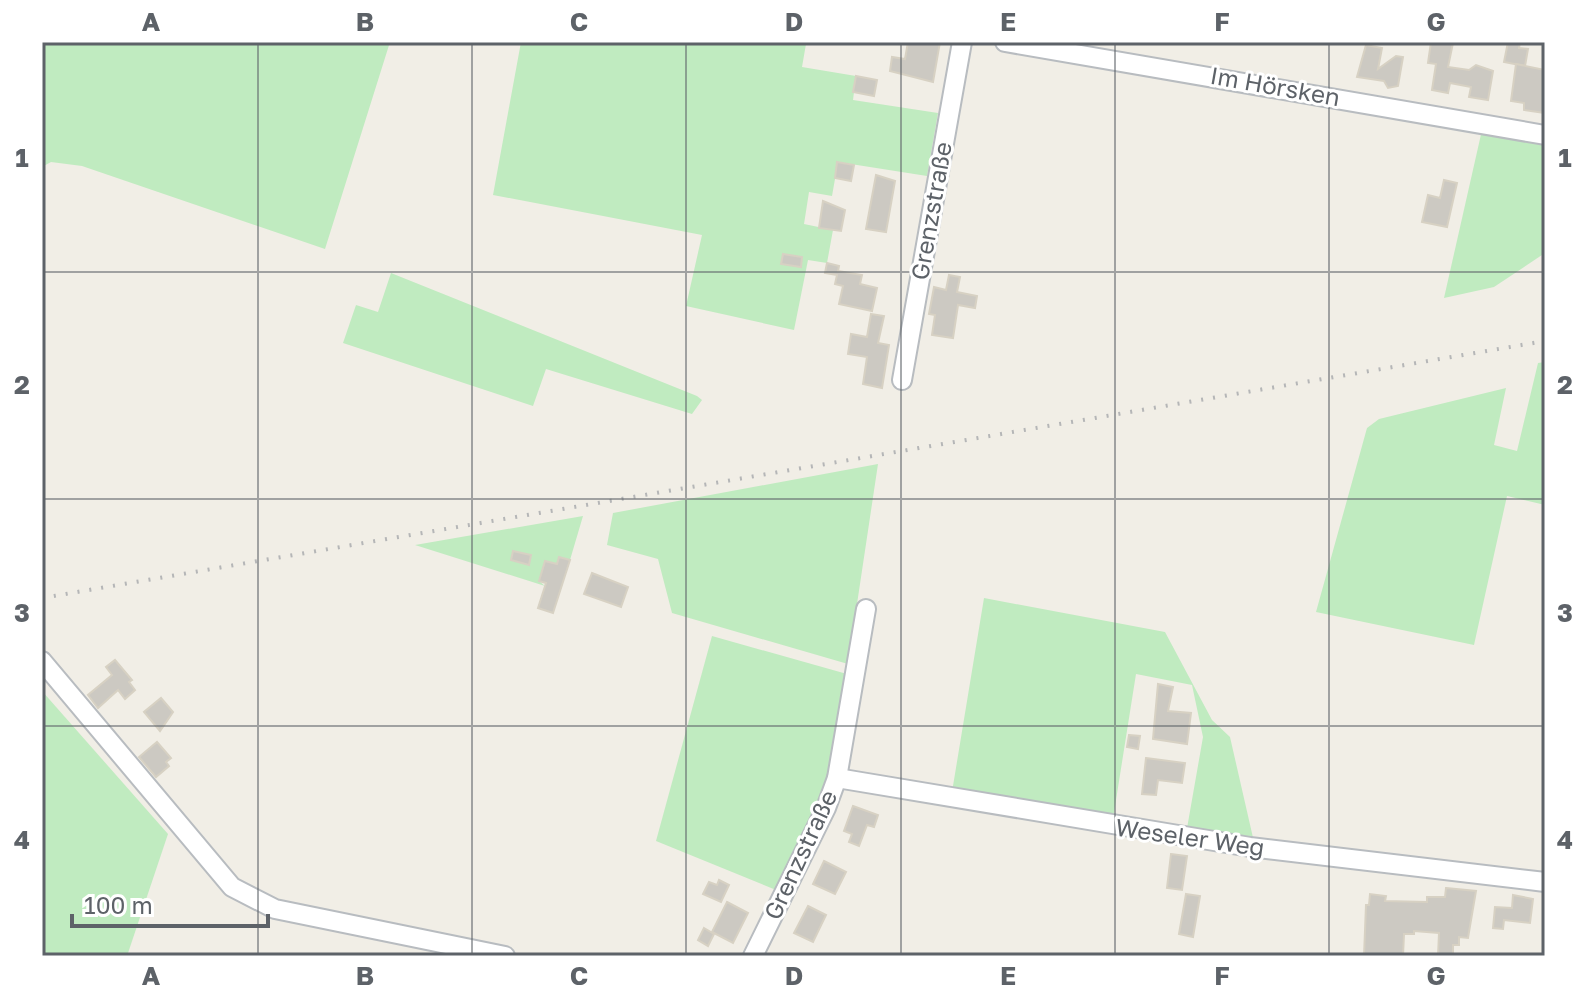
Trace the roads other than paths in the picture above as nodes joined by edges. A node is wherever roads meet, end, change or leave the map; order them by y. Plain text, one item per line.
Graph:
1 (962, 42) edge
2 (1005, 42) edge
3 (1545, 135) edge
4 (902, 380) dead end
5 (866, 609) dead end
6 (42, 661) edge
7 (837, 778) junction
8 (1545, 882) edge
9 (505, 956) edge
10 (753, 956) edge

1 - 4 street, Grenzstraße
2 - 3 street, Im Hörsken
5 - 7 street, Grenzstraße
6 - 9 street
7 - 8 street, Weseler Weg
7 - 10 street, Grenzstraße

